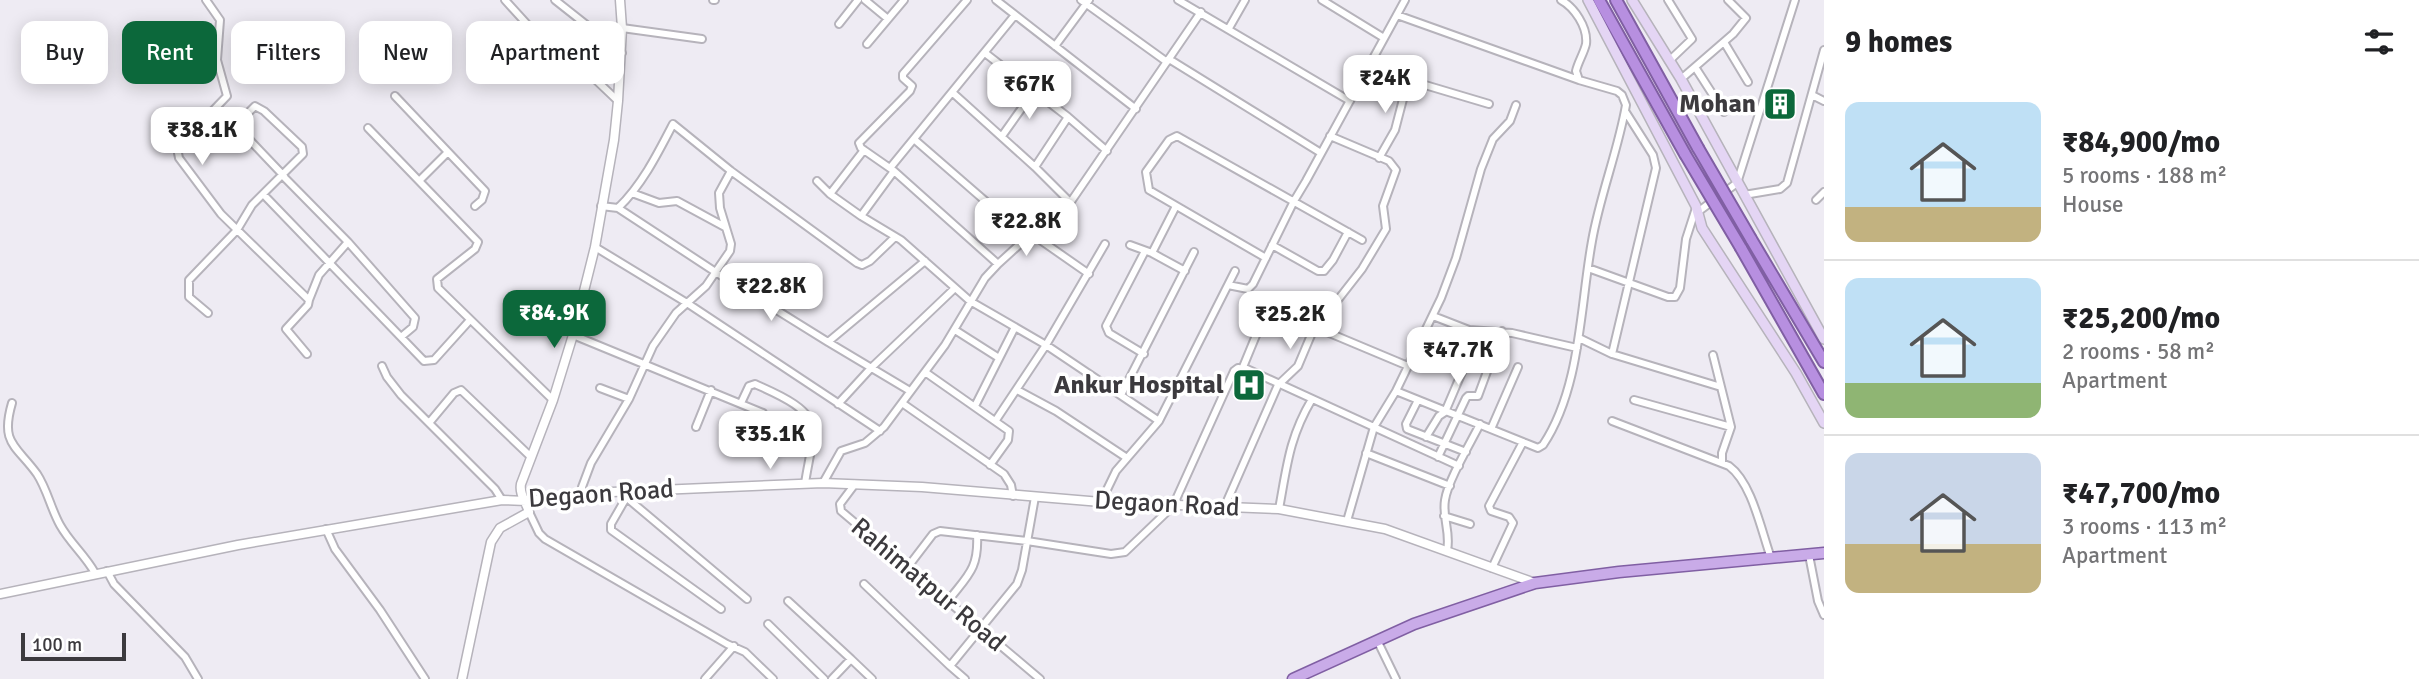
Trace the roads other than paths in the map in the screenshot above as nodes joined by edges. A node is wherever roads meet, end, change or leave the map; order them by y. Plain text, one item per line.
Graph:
1 (206, 0) edge
2 (505, 0) edge
3 (555, 0) edge
4 (620, 0) edge
5 (858, 0) edge
6 (865, 0) edge
7 (904, 0) edge
8 (967, 0) edge
9 (996, 0) edge
10 (1178, 0) edge
11 (1245, 0) edge
12 (1322, 0) edge
13 (1405, 0) edge
14 (1588, 0) edge
15 (1599, 0) edge
16 (1616, 0) edge
17 (1632, 0) edge
18 (1668, 0) edge
19 (1728, 0) edge
20 (1795, 0) edge
21 (1085, 1) edge
22 (1563, 1) edge
23 (1201, 12) junction
24 (1015, 15) junction
25 (1396, 15) junction
26 (888, 19) junction
27 (582, 21) edge
28 (622, 21) edge
29 (839, 24) dead end
30 (624, 28) edge
31 (1229, 29) junction
32 (1384, 38) junction
33 (702, 39) dead end
34 (1724, 42) junction
35 (867, 44) dead end
36 (1055, 46) junction
37 (985, 53) junction
38 (1823, 55) edge
39 (1168, 60) junction
40 (1669, 61) junction
41 (1695, 67) junction
42 (1368, 68) junction
43 (1681, 79) junction
44 (1408, 80) junction
45 (1579, 80) junction
46 (1748, 82) dead end
47 (619, 84) edge
48 (1034, 91) junction
49 (953, 93) junction
50 (1812, 95) junction
51 (395, 96) dead end
52 (618, 101) junction
53 (1350, 101) junction
54 (1824, 101) edge
55 (1489, 104) dead end
56 (1516, 105) dead end
57 (1136, 109) junction
58 (1625, 111) junction
59 (1724, 112) dead end
60 (1068, 117) junction
61 (368, 128) dead end
62 (1002, 136) junction
63 (1331, 136) junction
64 (915, 140) junction
65 (864, 150) junction
66 (1107, 151) junction
67 (448, 152) junction
68 (1321, 153) junction
69 (1379, 158) junction
70 (1035, 167) junction
71 (892, 169) junction
72 (731, 171) junction
73 (283, 175) junction
74 (420, 180) junction
75 (817, 181) dead end
76 (1737, 183) junction
77 (1824, 192) edge
78 (632, 193) junction
79 (264, 194) junction
80 (830, 194) junction
81 (1744, 195) junction
82 (1816, 200) dead end
83 (1294, 201) junction
84 (1070, 202) junction
85 (475, 206) dead end
86 (601, 206) junction
87 (1176, 206) junction
88 (618, 208) junction
89 (1698, 208) junction
90 (861, 216) junction
91 (725, 227) junction
92 (237, 230) junction
93 (1348, 232) junction
94 (895, 237) junction
95 (1033, 238) junction
96 (1362, 240) dead end
97 (348, 242) junction
98 (1105, 244) dead end
99 (1130, 245) dead end
100 (1272, 245) junction
101 (595, 247) junction
102 (1149, 252) junction
103 (1194, 252) dead end
104 (1266, 258) junction
105 (925, 261) junction
106 (328, 263) junction
107 (998, 264) junction
108 (1588, 268) junction
109 (1185, 271) junction
110 (1235, 271) dead end
111 (717, 273) junction
112 (1089, 274) junction
113 (1630, 283) junction
114 (1228, 285) junction
115 (955, 288) junction
116 (309, 300) junction
117 (970, 301) junction
118 (687, 303) junction
119 (208, 313) dead end
120 (1433, 316) junction
121 (470, 320) junction
122 (1015, 327) junction
123 (1314, 328) junction
124 (955, 330) junction
125 (1322, 331) junction
126 (1502, 331) junction
127 (573, 335) junction
128 (401, 337) junction
129 (1578, 338) junction
130 (1824, 339) edge
131 (828, 342) junction
132 (1046, 345) junction
133 (1577, 348) junction
134 (1471, 351) dead end
135 (307, 354) dead end
136 (1144, 354) junction
137 (1612, 354) junction
138 (1713, 355) dead end
139 (999, 358) junction
140 (1824, 362) edge
141 (645, 363) junction
142 (382, 366) dead end
143 (1408, 366) junction
144 (1518, 367) dead end
145 (1243, 368) junction
146 (871, 369) junction
147 (925, 372) junction
148 (1278, 385) junction
149 (1721, 387) junction
150 (600, 388) dead end
151 (710, 390) junction
152 (1017, 390) junction
153 (910, 391) junction
154 (1396, 391) junction
155 (1824, 394) edge
156 (1121, 396) junction
157 (629, 399) junction
158 (1312, 399) junction
159 (554, 400) junction
160 (1418, 400) junction
161 (1634, 400) dead end
162 (12, 402) dead end
163 (741, 403) junction
164 (902, 403) junction
165 (838, 404) junction
166 (975, 406) junction
167 (1445, 412) junction
168 (763, 413) dead end
169 (1459, 416) junction
170 (996, 420) junction
171 (1159, 421) junction
172 (1612, 421) dead end
173 (429, 423) junction
174 (1824, 423) edge
175 (1480, 424) junction
176 (696, 427) dead end
177 (1374, 427) junction
178 (1731, 427) junction
179 (1491, 429) junction
180 (880, 431) junction
181 (1426, 436) junction
182 (1524, 442) junction
183 (1445, 444) junction
184 (1466, 452) junction
185 (1366, 453) junction
186 (531, 457) junction
187 (1438, 457) junction
188 (1127, 458) junction
189 (1722, 463) junction
190 (990, 465) junction
191 (1460, 467) junction
192 (823, 483) junction
193 (805, 484) junction
194 (855, 484) junction
195 (1450, 486) junction
196 (582, 495) junction
197 (629, 495) junction
198 (1013, 496) junction
199 (1035, 497) junction
200 (502, 500) junction
201 (526, 501) junction
202 (1101, 502) junction
203 (1173, 506) junction
204 (1224, 508) junction
205 (1279, 509) junction
206 (529, 512) junction
207 (1444, 516) junction
208 (1347, 521) junction
209 (1470, 524) dead end
210 (326, 529) junction
211 (977, 535) junction
212 (1027, 541) junction
213 (1447, 550) junction
214 (1824, 553) edge
215 (1809, 555) junction
216 (1770, 558) junction
217 (907, 568) junction
218 (1492, 568) junction
219 (107, 571) junction
220 (95, 573) junction
221 (1535, 583) junction
222 (864, 584) dead end
223 (0, 594) edge
224 (747, 599) dead end
225 (788, 601) dead end
226 (948, 601) junction
227 (721, 609) dead end
228 (1824, 615) edge
229 (768, 624) dead end
230 (981, 629) junction
231 (1377, 640) junction
232 (734, 646) junction
233 (851, 659) junction
234 (950, 666) junction
235 (707, 678) edge
236 (198, 679) edge
237 (425, 679) edge
238 (462, 679) edge
239 (773, 679) edge
240 (824, 679) edge
241 (832, 679) edge
242 (872, 679) edge
243 (965, 679) edge
244 (1040, 679) edge
245 (1293, 679) edge
246 (1396, 679) edge

1 - 92 street
2 - 52 street
3 - 27 street
4 - 28 street
5 - 29 street
6 - 26 street
7 - 26 street
8 - 65 street
9 - 24 street
10 - 23 street
11 - 31 street
12 - 32 street
13 - 25 street
14 - 89 main road
15 - 155 highway, bridge
16 - 140 highway, bridge
17 - 40 main road
18 - 40 street
19 - 34 street
20 - 76 street
21 - 36 street
21 - 39 street
22 - 45 street
23 - 31 street
23 - 39 street
24 - 36 street
24 - 37 street
25 - 32 street
25 - 45 street
26 - 35 street
30 - 33 street
31 - 53 street
32 - 42 street
34 - 41 street
34 - 46 street
36 - 57 street
37 - 48 street
37 - 49 street
38 - 50 street
39 - 57 street
39 - 68 street
40 - 43 main road
41 - 43 street
41 - 59 street
42 - 44 street
42 - 53 street
43 - 76 main road
44 - 55 street
44 - 69 street
45 - 58 street
47 - 52 street
48 - 60 street
48 - 62 street
49 - 62 street
49 - 64 street
50 - 54 street
50 - 81 street
51 - 67 street
52 - 86 street
53 - 63 street
56 - 120 street
57 - 66 street
58 - 108 street
58 - 113 street
60 - 66 street
60 - 70 street
61 - 74 street
62 - 70 street
63 - 68 street
63 - 69 street
64 - 71 street
64 - 95 street
65 - 71 street
65 - 80 street
66 - 84 street
67 - 74 street
67 - 85 street
68 - 83 street
69 - 125 street
70 - 84 street
71 - 90 street
71 - 107 street
72 - 78 street
72 - 91 street
72 - 94 street
73 - 73 street
73 - 79 street
73 - 97 street
74 - 121 street
75 - 80 street
76 - 81 main road
76 - 89 street
77 - 82 street
78 - 88 street
78 - 91 street
79 - 92 street
79 - 106 street
80 - 90 street
81 - 130 main road
83 - 87 street
83 - 93 street
83 - 100 street
84 - 95 street
86 - 88 street
86 - 101 street
87 - 102 street
87 - 104 street
88 - 111 street
89 - 113 street
89 - 174 main road
90 - 94 street
91 - 111 street
92 - 116 street
92 - 119 street
93 - 96 street
93 - 100 street
94 - 105 street
95 - 107 street
95 - 112 street
97 - 106 street
97 - 128 street
98 - 112 street
99 - 102 street
100 - 104 street
101 - 118 street
101 - 127 street
102 - 109 street
102 - 136 street
103 - 109 street
104 - 114 street
105 - 115 street
105 - 131 street
106 - 116 street
106 - 128 street
107 - 117 street
108 - 113 street
108 - 129 street
109 - 136 street
110 - 114 street
111 - 118 street
111 - 131 street
112 - 132 street
113 - 137 street
114 - 171 street
115 - 117 street
115 - 146 street
116 - 135 street
117 - 122 street
117 - 124 street
118 - 141 street
118 - 165 street
120 - 126 street
120 - 143 street
121 - 128 street
121 - 159 street
122 - 132 street
122 - 139 street
123 - 125 street
123 - 145 street
123 - 148 street
124 - 139 street
124 - 147 street
125 - 143 street
126 - 133 street
126 - 169 street
127 - 141 street
127 - 159 street
129 - 133 street
129 - 137 street
131 - 146 street
132 - 152 street
132 - 156 street
133 - 182 street
134 - 167 street
136 - 156 street
137 - 149 street
138 - 149 street
139 - 166 street
141 - 151 street
141 - 157 street
142 - 173 street
143 - 154 street
144 - 179 street
145 - 148 street
145 - 203 street
146 - 153 street
146 - 165 street
147 - 153 street
147 - 166 street
148 - 158 street
148 - 204 street
149 - 178 street
150 - 157 street
151 - 163 street
151 - 176 street
152 - 170 street
152 - 188 street
153 - 164 street
154 - 160 street
154 - 177 street
156 - 171 street
157 - 196 street
158 - 177 street
158 - 205 street
159 - 186 street
160 - 167 street
160 - 181 street
161 - 178 street
162 - 220 street
163 - 168 street
163 - 193 street
164 - 180 street
164 - 190 street
165 - 180 street
166 - 170 street
167 - 169 street
167 - 181 street
169 - 175 street
169 - 183 street
170 - 190 street
171 - 188 street
172 - 189 street
173 - 186 street
173 - 200 street
175 - 179 street
175 - 184 street
177 - 185 street
177 - 187 street
178 - 189 street
179 - 182 street
180 - 192 street
181 - 183 street
182 - 218 street
183 - 184 street
183 - 187 street
184 - 191 street
185 - 195 street
185 - 208 street
186 - 201 street
187 - 191 street
188 - 202 street
189 - 216 street
190 - 198 street
191 - 195 street
192 - 193 street, Degaon Road
192 - 194 street, Degaon Road
193 - 197 street, Degaon Road
194 - 198 street, Degaon Road
194 - 217 street, Rahimatpur Road
195 - 207 street
196 - 197 street, Degaon Road
196 - 201 street, Degaon Road
197 - 224 street
197 - 227 street
198 - 199 street, Degaon Road
199 - 202 street, Degaon Road
199 - 212 street
200 - 201 street, Degaon Road
200 - 210 street, Degaon Road
201 - 206 street
202 - 203 street, Degaon Road
203 - 204 street, Degaon Road
203 - 212 street
204 - 205 street, Degaon Road
205 - 208 street, Degaon Road
206 - 232 street
206 - 238 street
207 - 209 street
207 - 213 street
208 - 213 street, Degaon Road
210 - 219 street, Degaon Road
210 - 237 street
211 - 212 street
211 - 217 street
211 - 226 street
212 - 230 street
213 - 218 street, Degaon Road
214 - 215 main road
215 - 216 main road
215 - 228 street
216 - 221 main road
217 - 226 street, Rahimatpur Road
218 - 221 street, Degaon Road
219 - 220 street, Degaon Road
219 - 236 street
220 - 223 street, Degaon Road
221 - 231 main road
222 - 234 street
225 - 233 street
226 - 230 street, Rahimatpur Road
229 - 240 street
230 - 234 street
230 - 244 street, Rahimatpur Road
231 - 245 main road
231 - 246 street
232 - 235 street
232 - 239 street
233 - 241 street
233 - 242 street
234 - 243 street

